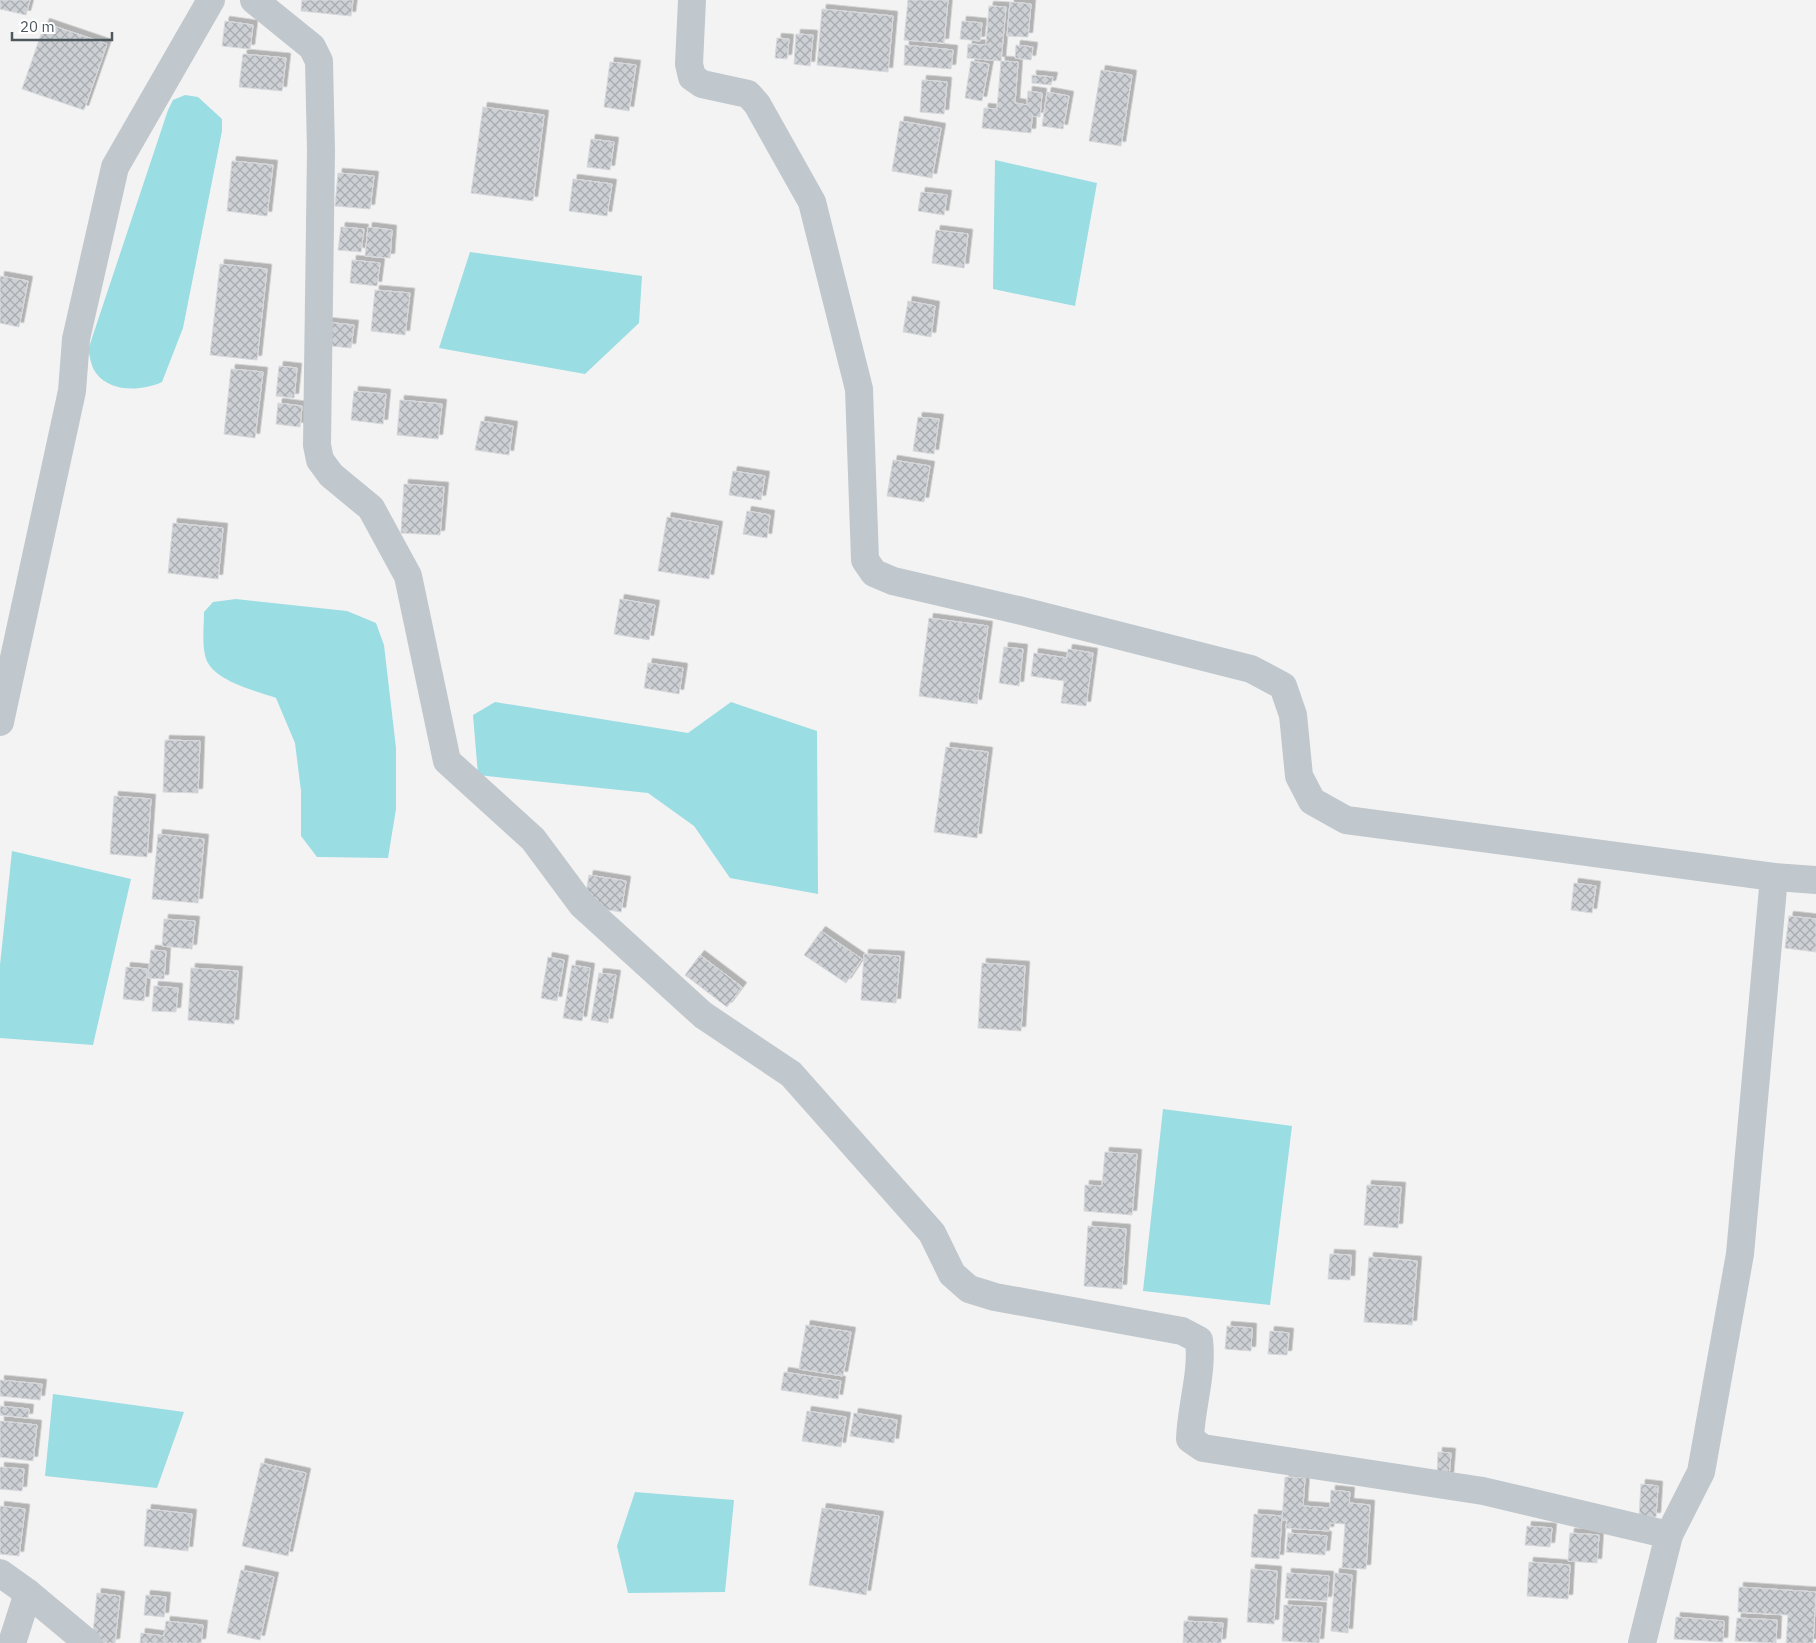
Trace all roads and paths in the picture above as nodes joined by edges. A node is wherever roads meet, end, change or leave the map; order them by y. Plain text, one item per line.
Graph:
1 (211, 0) edge
2 (254, 0) edge
3 (692, 0) edge
4 (0, 722) edge
5 (1774, 877) junction
6 (1816, 880) edge
7 (1669, 1535) junction
8 (0, 1574) edge
9 (28, 1593) junction
10 (12, 1643) edge
11 (88, 1643) edge
12 (1642, 1643) edge

1 - 4 street
2 - 7 street
3 - 5 street
5 - 6 street
5 - 7 street
7 - 12 street
8 - 9 street
9 - 10 street
9 - 11 street

